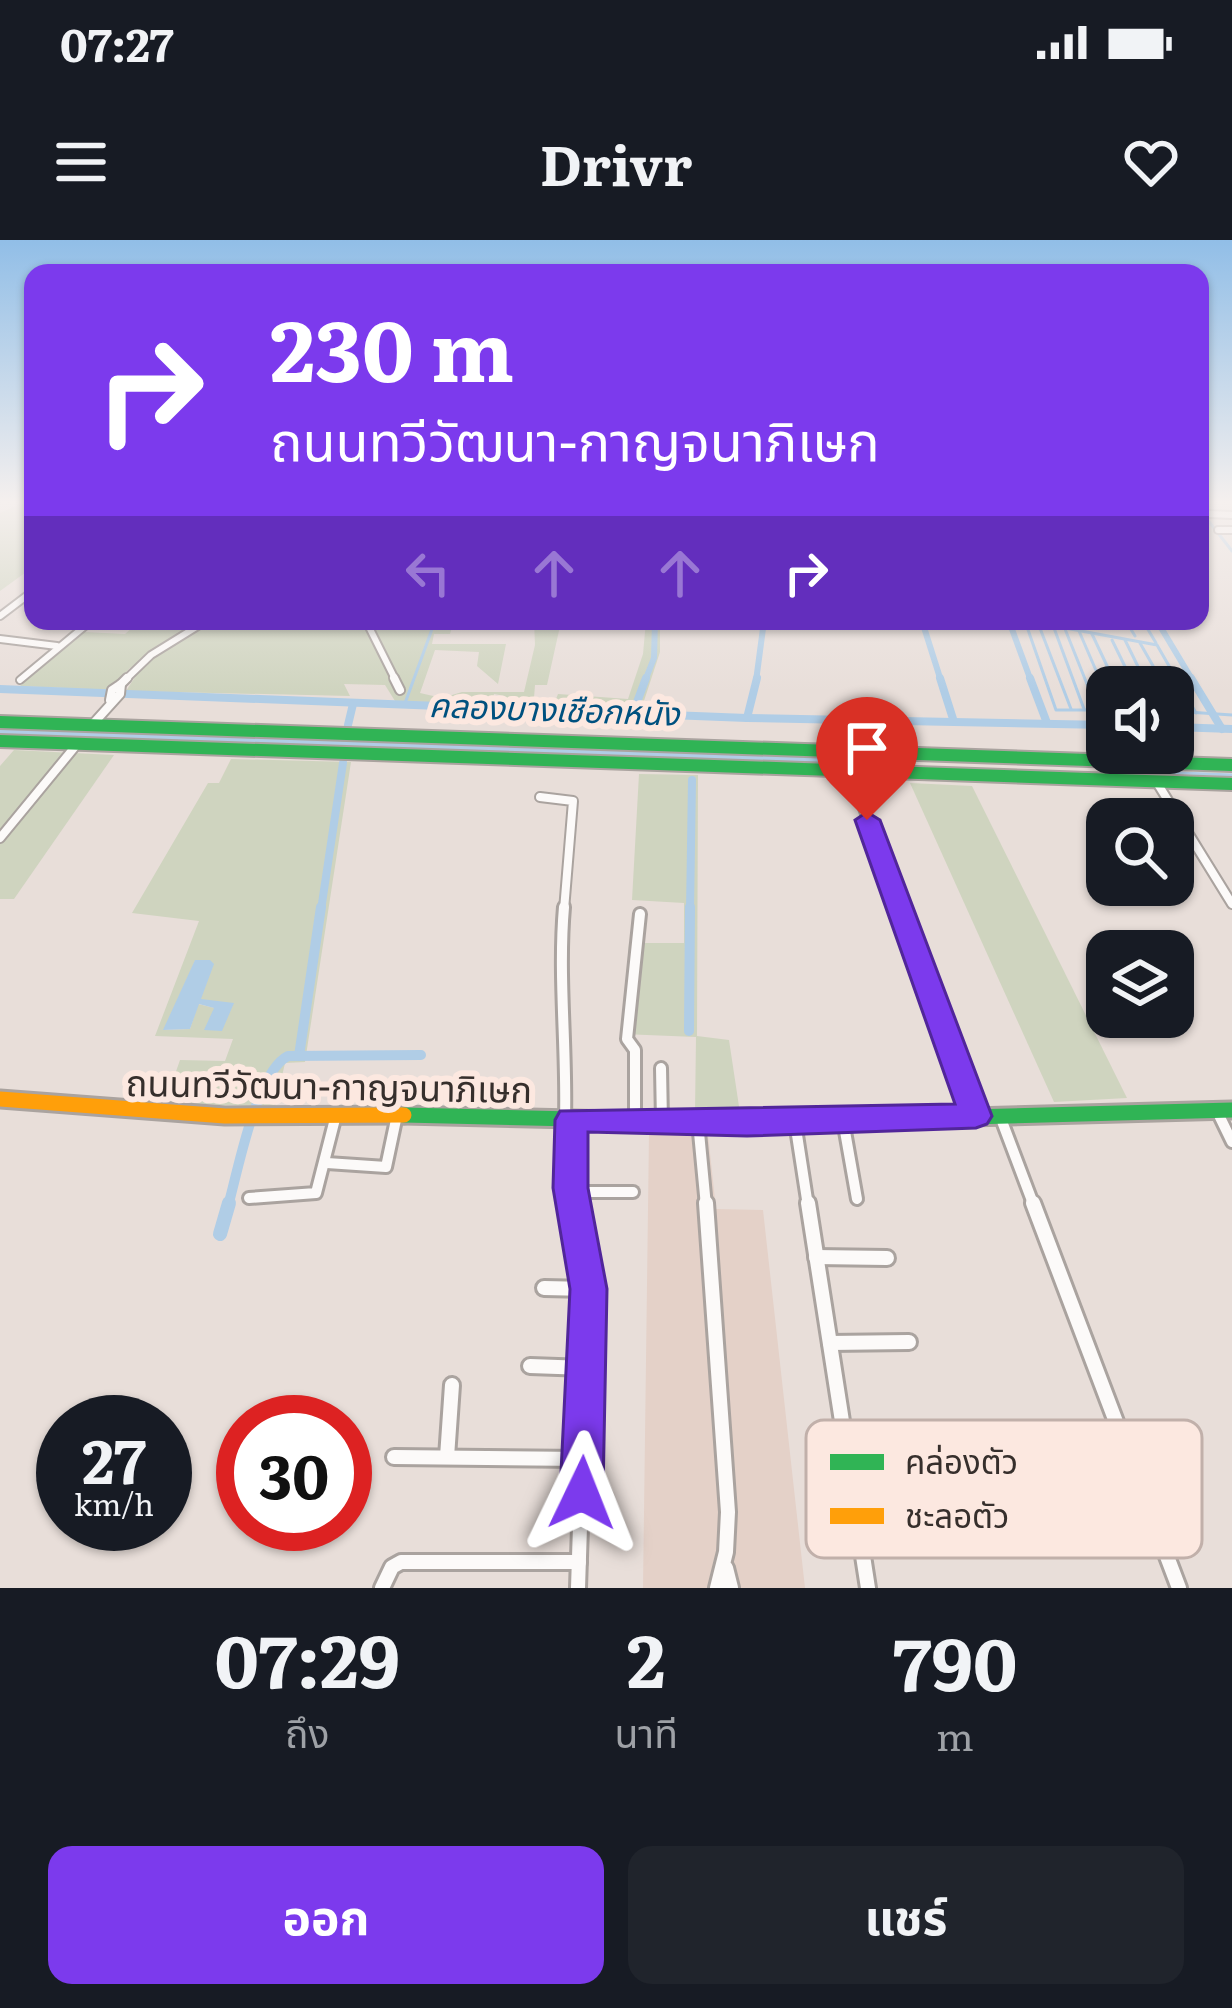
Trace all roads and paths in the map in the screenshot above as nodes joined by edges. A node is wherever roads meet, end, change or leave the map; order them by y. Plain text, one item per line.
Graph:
1 (24, 598) edge
2 (0, 616) edge
3 (79, 630) edge
4 (191, 630) edge
5 (370, 630) edge
6 (0, 639) edge
7 (58, 646) junction
8 (20, 680) dead end
9 (400, 691) dead end
10 (0, 722) edge
11 (92, 725) junction
12 (0, 740) edge
13 (78, 743) junction
14 (1020, 758) junction
15 (1232, 765) edge
16 (1027, 777) junction
17 (1156, 781) junction
18 (1232, 784) edge
19 (856, 789) dead end
20 (540, 797) dead end
21 (0, 838) edge
22 (1232, 904) edge
23 (640, 914) dead end
24 (661, 1068) dead end
25 (0, 1099) edge
26 (1224, 1110) edge
27 (999, 1114) junction
28 (336, 1115) junction
29 (397, 1115) junction
30 (976, 1116) junction
31 (568, 1119) junction
32 (843, 1120) junction
33 (634, 1121) junction
34 (662, 1122) junction
35 (698, 1122) junction
36 (795, 1122) junction
37 (1232, 1142) edge
38 (327, 1163) junction
39 (572, 1192) junction
40 (633, 1192) dead end
41 (249, 1198) dead end
42 (857, 1198) dead end
43 (816, 1257) junction
44 (887, 1258) dead end
45 (544, 1288) dead end
46 (588, 1289) junction
47 (908, 1342) dead end
48 (830, 1343) junction
49 (530, 1366) dead end
50 (586, 1368) junction
51 (452, 1384) dead end
52 (842, 1420) edge
53 (1115, 1420) edge
54 (394, 1457) dead end
55 (447, 1457) junction
56 (583, 1459) junction
57 (863, 1558) edge
58 (1168, 1558) edge
59 (579, 1562) junction
60 (726, 1568) junction
61 (382, 1588) edge
62 (578, 1588) edge
63 (717, 1588) edge
64 (731, 1588) edge
65 (868, 1588) edge
66 (1179, 1588) edge

1 - 2 street
3 - 7 street
4 - 11 street
5 - 9 street
6 - 7 street
7 - 8 street
10 - 11 main road
11 - 14 main road
12 - 13 main road
13 - 16 main road
13 - 21 street
14 - 15 main road
14 - 16 main road
16 - 17 main road
17 - 18 main road
17 - 22 street
19 - 30 street
20 - 31 street
23 - 33 street
24 - 34 street
25 - 28 main road, ถนนทวีวัฒนา-กาญจนาภิเษก
26 - 27 main road, ถนนทวีวัฒนา-กาญจนาภิเษก
26 - 37 street
27 - 30 main road, ถนนทวีวัฒนา-กาญจนาภิเษก
27 - 53 street
28 - 29 main road, ถนนทวีวัฒนา-กาญจนาภิเษก
28 - 38 street
29 - 31 main road, ถนนทวีวัฒนา-กาญจนาภิเษก
29 - 38 street
30 - 32 main road, ถนนทวีวัฒนา-กาญจนาภิเษก
31 - 33 main road, ถนนทวีวัฒนา-กาญจนาภิเษก
31 - 39 street
32 - 36 main road, ถนนทวีวัฒนา-กาญจนาภิเษก
32 - 42 street
33 - 34 main road, ถนนทวีวัฒนา-กาญจนาภิเษก
34 - 35 main road, ถนนทวีวัฒนา-กาญจนาภิเษก
35 - 36 main road, ถนนทวีวัฒนา-กาญจนาภิเษก
35 - 60 street
36 - 43 street
38 - 41 street
39 - 40 street
39 - 46 street
43 - 44 street
43 - 48 street
45 - 46 street
46 - 50 street
47 - 48 street
48 - 52 street
49 - 50 street
50 - 56 street
51 - 55 street
54 - 55 street
55 - 56 street
56 - 59 street
57 - 65 street
58 - 66 street
59 - 61 street
59 - 62 street
60 - 63 street
60 - 64 street

